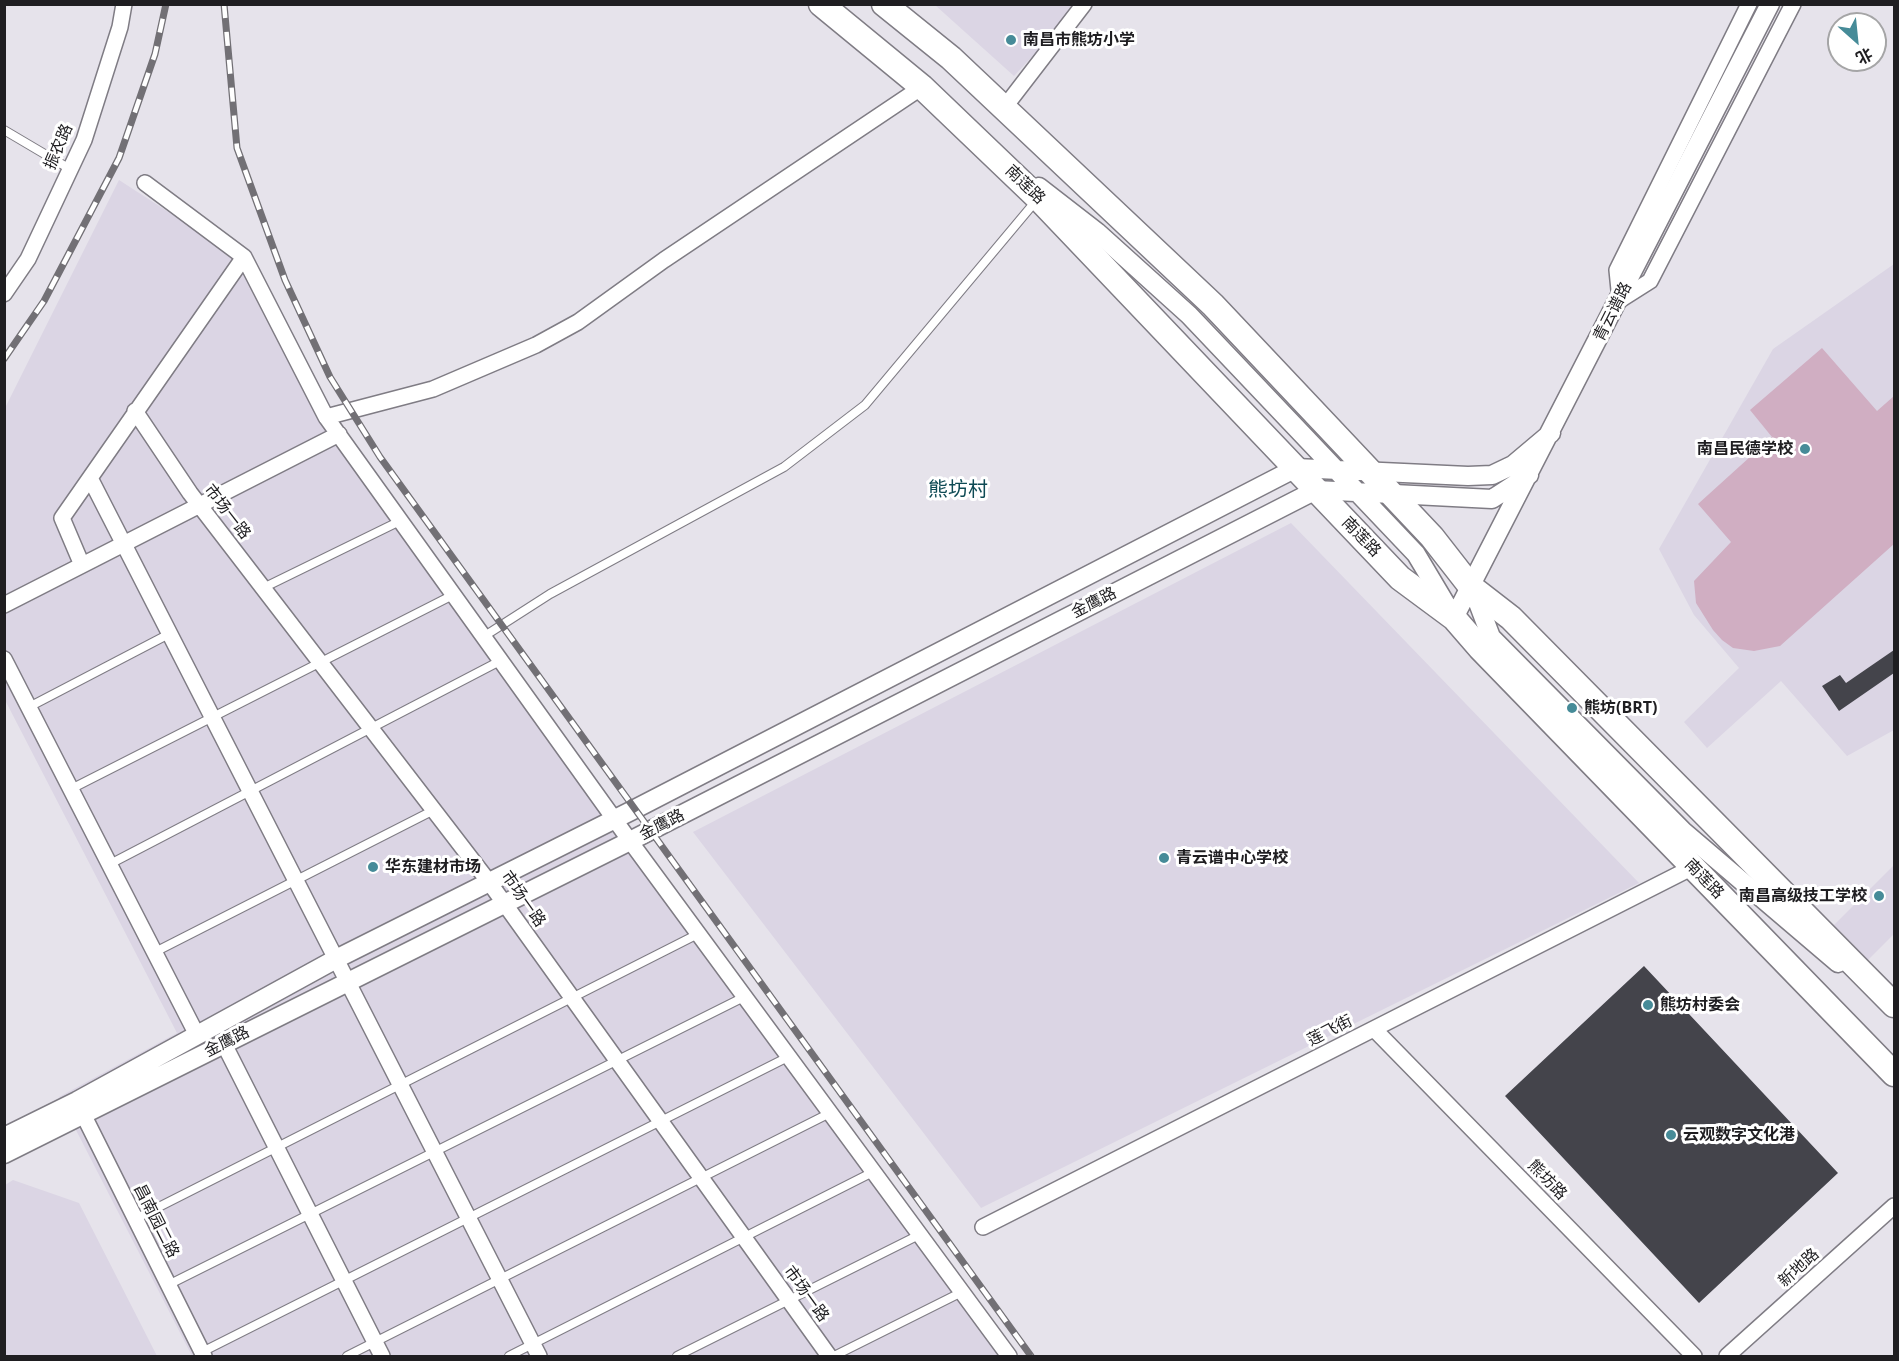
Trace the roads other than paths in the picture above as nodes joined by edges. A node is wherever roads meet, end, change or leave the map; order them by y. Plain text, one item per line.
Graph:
1 (124, 4) edge
2 (821, 4) edge
3 (884, 4) edge
4 (1084, 4) edge
5 (1749, 4) edge
6 (1770, 4) edge
7 (1793, 4) edge
8 (922, 87) junction
9 (1004, 108) junction
10 (4, 130) edge
11 (972, 134) junction
12 (70, 169) junction
13 (145, 183) dead end
14 (1038, 198) junction
15 (244, 257) junction
16 (4, 294) edge
17 (1620, 300) junction
18 (135, 411) junction
19 (326, 417) junction
20 (339, 434) junction
21 (1551, 434) junction
22 (1296, 468) junction
23 (1339, 470) junction
24 (1529, 476) junction
25 (90, 478) junction
26 (1365, 482) junction
27 (1316, 489) junction
28 (1391, 494) junction
29 (199, 506) junction
30 (400, 521) junction
31 (124, 544) junction
32 (82, 565) junction
33 (1471, 587) junction
34 (263, 588) junction
35 (453, 595) junction
36 (4, 605) edge
37 (1454, 618) junction
38 (170, 634) junction
39 (483, 637) junction
40 (4, 659) edge
41 (500, 661) junction
42 (320, 663) junction
43 (29, 707) junction
44 (212, 717) junction
45 (370, 728) junction
46 (71, 789) junction
47 (250, 791) junction
48 (434, 810) junction
49 (615, 819) junction
50 (630, 841) junction
51 (110, 864) junction
52 (1693, 867) junction
53 (296, 881) junction
54 (489, 882) junction
55 (504, 904) junction
56 (698, 934) junction
57 (155, 952) junction
58 (336, 959) junction
59 (348, 982) junction
60 (744, 997) junction
61 (571, 998) junction
62 (1894, 1005) edge
63 (1894, 1011) edge
64 (1374, 1029) junction
65 (197, 1035) junction
66 (224, 1044) junction
67 (788, 1057) junction
68 (616, 1060) junction
69 (1894, 1074) edge
70 (400, 1085) junction
71 (80, 1108) junction
72 (830, 1113) junction
73 (660, 1121) junction
74 (4, 1137) edge
75 (276, 1147) junction
76 (434, 1152) junction
77 (4, 1154) edge
78 (873, 1172) junction
79 (701, 1178) junction
80 (1894, 1206) edge
81 (310, 1214) junction
82 (135, 1218) junction
83 (468, 1218) junction
84 (983, 1227) dead end
85 (919, 1235) junction
86 (744, 1237) junction
87 (500, 1280) junction
88 (343, 1281) junction
89 (168, 1285) junction
90 (962, 1292) junction
91 (789, 1300) junction
92 (378, 1350) edge
93 (536, 1350) edge
94 (203, 1354) edge
95 (347, 1356) edge
96 (509, 1356) edge
97 (677, 1356) edge
98 (829, 1356) edge
99 (834, 1356) edge
100 (1009, 1356) edge
101 (1694, 1356) edge
102 (1727, 1356) edge

1 - 12 street, 振农路
2 - 8 highway, 南莲路
3 - 9 highway
4 - 9 street
5 - 17 street
6 - 17 street, 青云谱路
7 - 17 street
8 - 11 highway, 南莲路
8 - 19 street
9 - 26 highway
10 - 12 lane
11 - 14 highway, 南莲路
11 - 23 street
12 - 16 street, 振农路
13 - 15 street
14 - 22 highway, 南莲路
14 - 39 lane
15 - 18 street
15 - 19 street
17 - 21 street, 青云谱路
18 - 25 street
18 - 29 street, 市场一路
19 - 20 street
20 - 29 street
20 - 30 street
21 - 24 street, 青云谱路
21 - 26 street
22 - 23 street
22 - 27 highway, 南莲路
22 - 49 street, 金鹰路
23 - 26 street
24 - 28 street
24 - 33 street, 青云谱路
25 - 31 street
25 - 32 street
26 - 27 street
26 - 28 highway
26 - 37 street
27 - 37 highway, 南莲路
27 - 50 street, 金鹰路
28 - 33 highway
29 - 31 street
29 - 34 street, 市场一路
30 - 34 lane
30 - 35 street
31 - 32 street
31 - 38 street
32 - 36 street
33 - 37 street, 青云谱路
33 - 62 highway
33 - 63 street
34 - 42 street, 市场一路
35 - 39 street
35 - 42 lane
37 - 52 highway, 南莲路
38 - 43 lane
38 - 44 street
39 - 41 street
40 - 43 street
41 - 45 lane
41 - 49 street
42 - 44 lane
42 - 45 street, 市场一路
43 - 46 street
44 - 46 lane
44 - 47 street
45 - 47 lane
45 - 48 street, 市场一路
46 - 51 street
47 - 51 lane
47 - 53 street
48 - 53 lane
48 - 54 street, 市场一路
49 - 50 street
49 - 54 street, 金鹰路
50 - 55 street, 金鹰路
50 - 56 street
51 - 57 street
52 - 64 street, 莲飞街
52 - 69 highway, 南莲路
53 - 57 lane
53 - 58 street
54 - 55 street, 市场一路
54 - 58 street, 金鹰路
55 - 59 street, 金鹰路
55 - 61 street, 市场一路
56 - 60 street
56 - 61 lane
57 - 65 street
58 - 59 street
58 - 65 street, 金鹰路
59 - 66 street, 金鹰路
59 - 70 street
60 - 67 street
60 - 68 lane
61 - 68 street, 市场一路
61 - 70 lane
64 - 84 street, 莲飞街
64 - 101 street, 熊坊路
65 - 71 street, 金鹰路
66 - 71 street, 金鹰路
66 - 75 street
67 - 72 street
67 - 73 lane
68 - 73 street, 市场一路
68 - 76 lane
70 - 75 lane
70 - 76 street
71 - 74 street, 金鹰路
71 - 77 street, 金鹰路
71 - 82 street, 昌南园二路
72 - 78 street
72 - 79 lane
73 - 79 street, 市场一路
73 - 83 lane
75 - 81 street
75 - 82 lane
76 - 81 lane
76 - 83 street
78 - 85 street
78 - 86 lane
79 - 86 street, 市场一路
79 - 87 lane
80 - 102 street, 新地路
81 - 88 street
81 - 89 lane
82 - 89 street, 昌南园二路
83 - 87 street
83 - 88 lane
85 - 90 street
85 - 91 lane
86 - 91 street, 市场一路
86 - 93 lane
87 - 92 lane
87 - 93 street
88 - 92 street
88 - 94 lane
89 - 94 street, 昌南园二路
90 - 99 lane
90 - 100 street
91 - 97 lane
91 - 98 street, 市场一路
92 - 95 lane
93 - 96 lane

